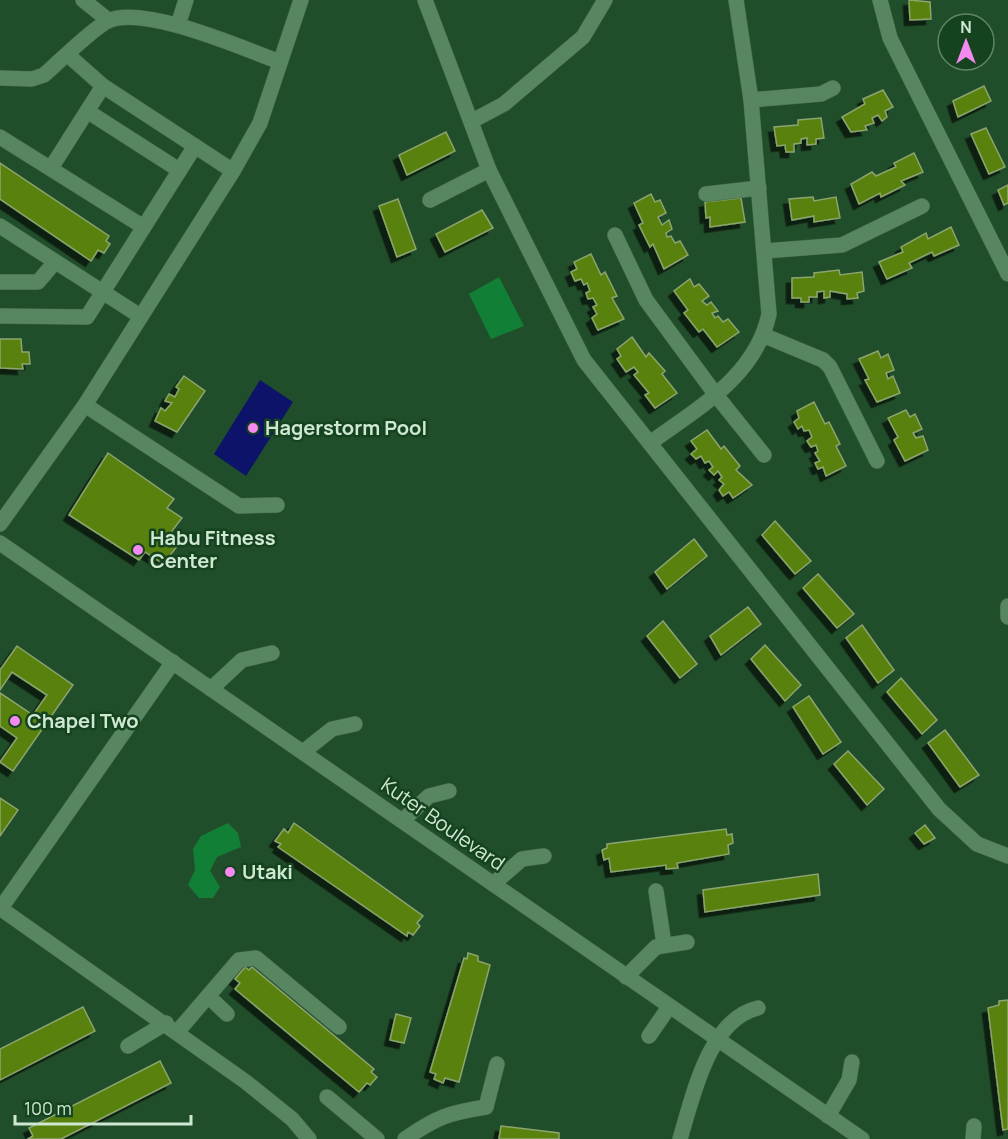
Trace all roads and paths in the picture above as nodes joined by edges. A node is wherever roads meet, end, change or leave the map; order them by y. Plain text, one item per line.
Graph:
1 (83, 0) edge
2 (186, 0) edge
3 (301, 0) edge
4 (425, 0) edge
5 (605, 0) edge
6 (736, 0) edge
7 (880, 0) edge
8 (108, 20) junction
9 (178, 25) junction
10 (68, 55) junction
11 (280, 62) junction
12 (0, 78) edge
13 (103, 86) junction
14 (833, 88) dead end
15 (751, 100) junction
16 (87, 111) junction
17 (472, 121) junction
18 (0, 137) edge
19 (195, 146) junction
20 (51, 168) junction
21 (179, 170) junction
22 (489, 170) junction
23 (233, 171) junction
24 (759, 188) junction
25 (706, 194) dead end
26 (430, 200) dead end
27 (922, 206) dead end
28 (0, 226) edge
29 (142, 226) junction
30 (615, 235) dead end
31 (1002, 247) edge
32 (765, 251) junction
33 (55, 262) junction
34 (1008, 274) edge
35 (0, 282) edge
36 (103, 294) junction
37 (0, 316) edge
38 (140, 316) junction
39 (765, 336) junction
40 (716, 395) junction
41 (85, 405) junction
42 (650, 443) junction
43 (764, 455) dead end
44 (877, 461) dead end
45 (277, 505) dead end
46 (0, 524) edge
47 (0, 543) edge
48 (1008, 606) edge
49 (1008, 617) edge
50 (272, 653) dead end
51 (173, 662) junction
52 (211, 689) junction
53 (355, 724) dead end
54 (303, 752) junction
55 (449, 791) dead end
56 (402, 821) junction
57 (544, 856) dead end
58 (1008, 856) edge
59 (493, 884) junction
60 (656, 891) dead end
61 (1, 908) edge
62 (687, 942) dead end
63 (664, 944) junction
64 (626, 977) junction
65 (209, 997) junction
66 (669, 1007) junction
67 (758, 1008) dead end
68 (227, 1014) dead end
69 (172, 1027) junction
70 (339, 1027) dead end
71 (650, 1036) dead end
72 (716, 1040) junction
73 (128, 1046) dead end
74 (852, 1062) dead end
75 (497, 1064) dead end
76 (327, 1097) dead end
77 (828, 1116) junction
78 (309, 1139) edge
79 (377, 1139) edge
80 (405, 1139) edge
81 (680, 1139) edge
82 (862, 1139) edge

1 - 8 street
2 - 9 street
3 - 11 street
4 - 17 street
5 - 17 street
6 - 15 street
7 - 31 street
8 - 9 street
8 - 10 street
9 - 11 street
10 - 12 street
10 - 13 street
11 - 23 street
13 - 16 street
13 - 19 street
14 - 15 street
15 - 24 street
16 - 20 street
16 - 21 street
17 - 22 street
18 - 20 street
19 - 21 street
19 - 23 street
20 - 29 street
21 - 29 street
22 - 26 street
22 - 42 street
23 - 38 street
24 - 25 street
24 - 32 street
27 - 32 street
28 - 33 street
29 - 36 street
30 - 40 street
31 - 34 street
32 - 39 street
33 - 35 street
33 - 36 street
36 - 37 street
36 - 38 street
38 - 41 street
39 - 40 street
39 - 44 street
40 - 42 street
40 - 43 street
41 - 45 street
41 - 46 street
42 - 58 street
47 - 51 street, Kuter Boulevard
48 - 49 street
50 - 52 street
51 - 52 street, Kuter Boulevard
51 - 61 street
52 - 54 street, Kuter Boulevard
53 - 54 street
54 - 56 street, Kuter Boulevard
55 - 56 street
56 - 59 street, Kuter Boulevard
57 - 59 street
59 - 64 street, Kuter Boulevard
60 - 63 street
61 - 69 street
62 - 63 street
63 - 64 street
64 - 66 street, Kuter Boulevard
65 - 68 street
65 - 69 street
65 - 70 street
66 - 71 street
66 - 72 street, Kuter Boulevard
67 - 72 street
69 - 73 street
69 - 78 street
72 - 77 street, Kuter Boulevard
72 - 81 street
74 - 77 street
75 - 80 street
76 - 79 street
77 - 82 street, Kuter Boulevard

